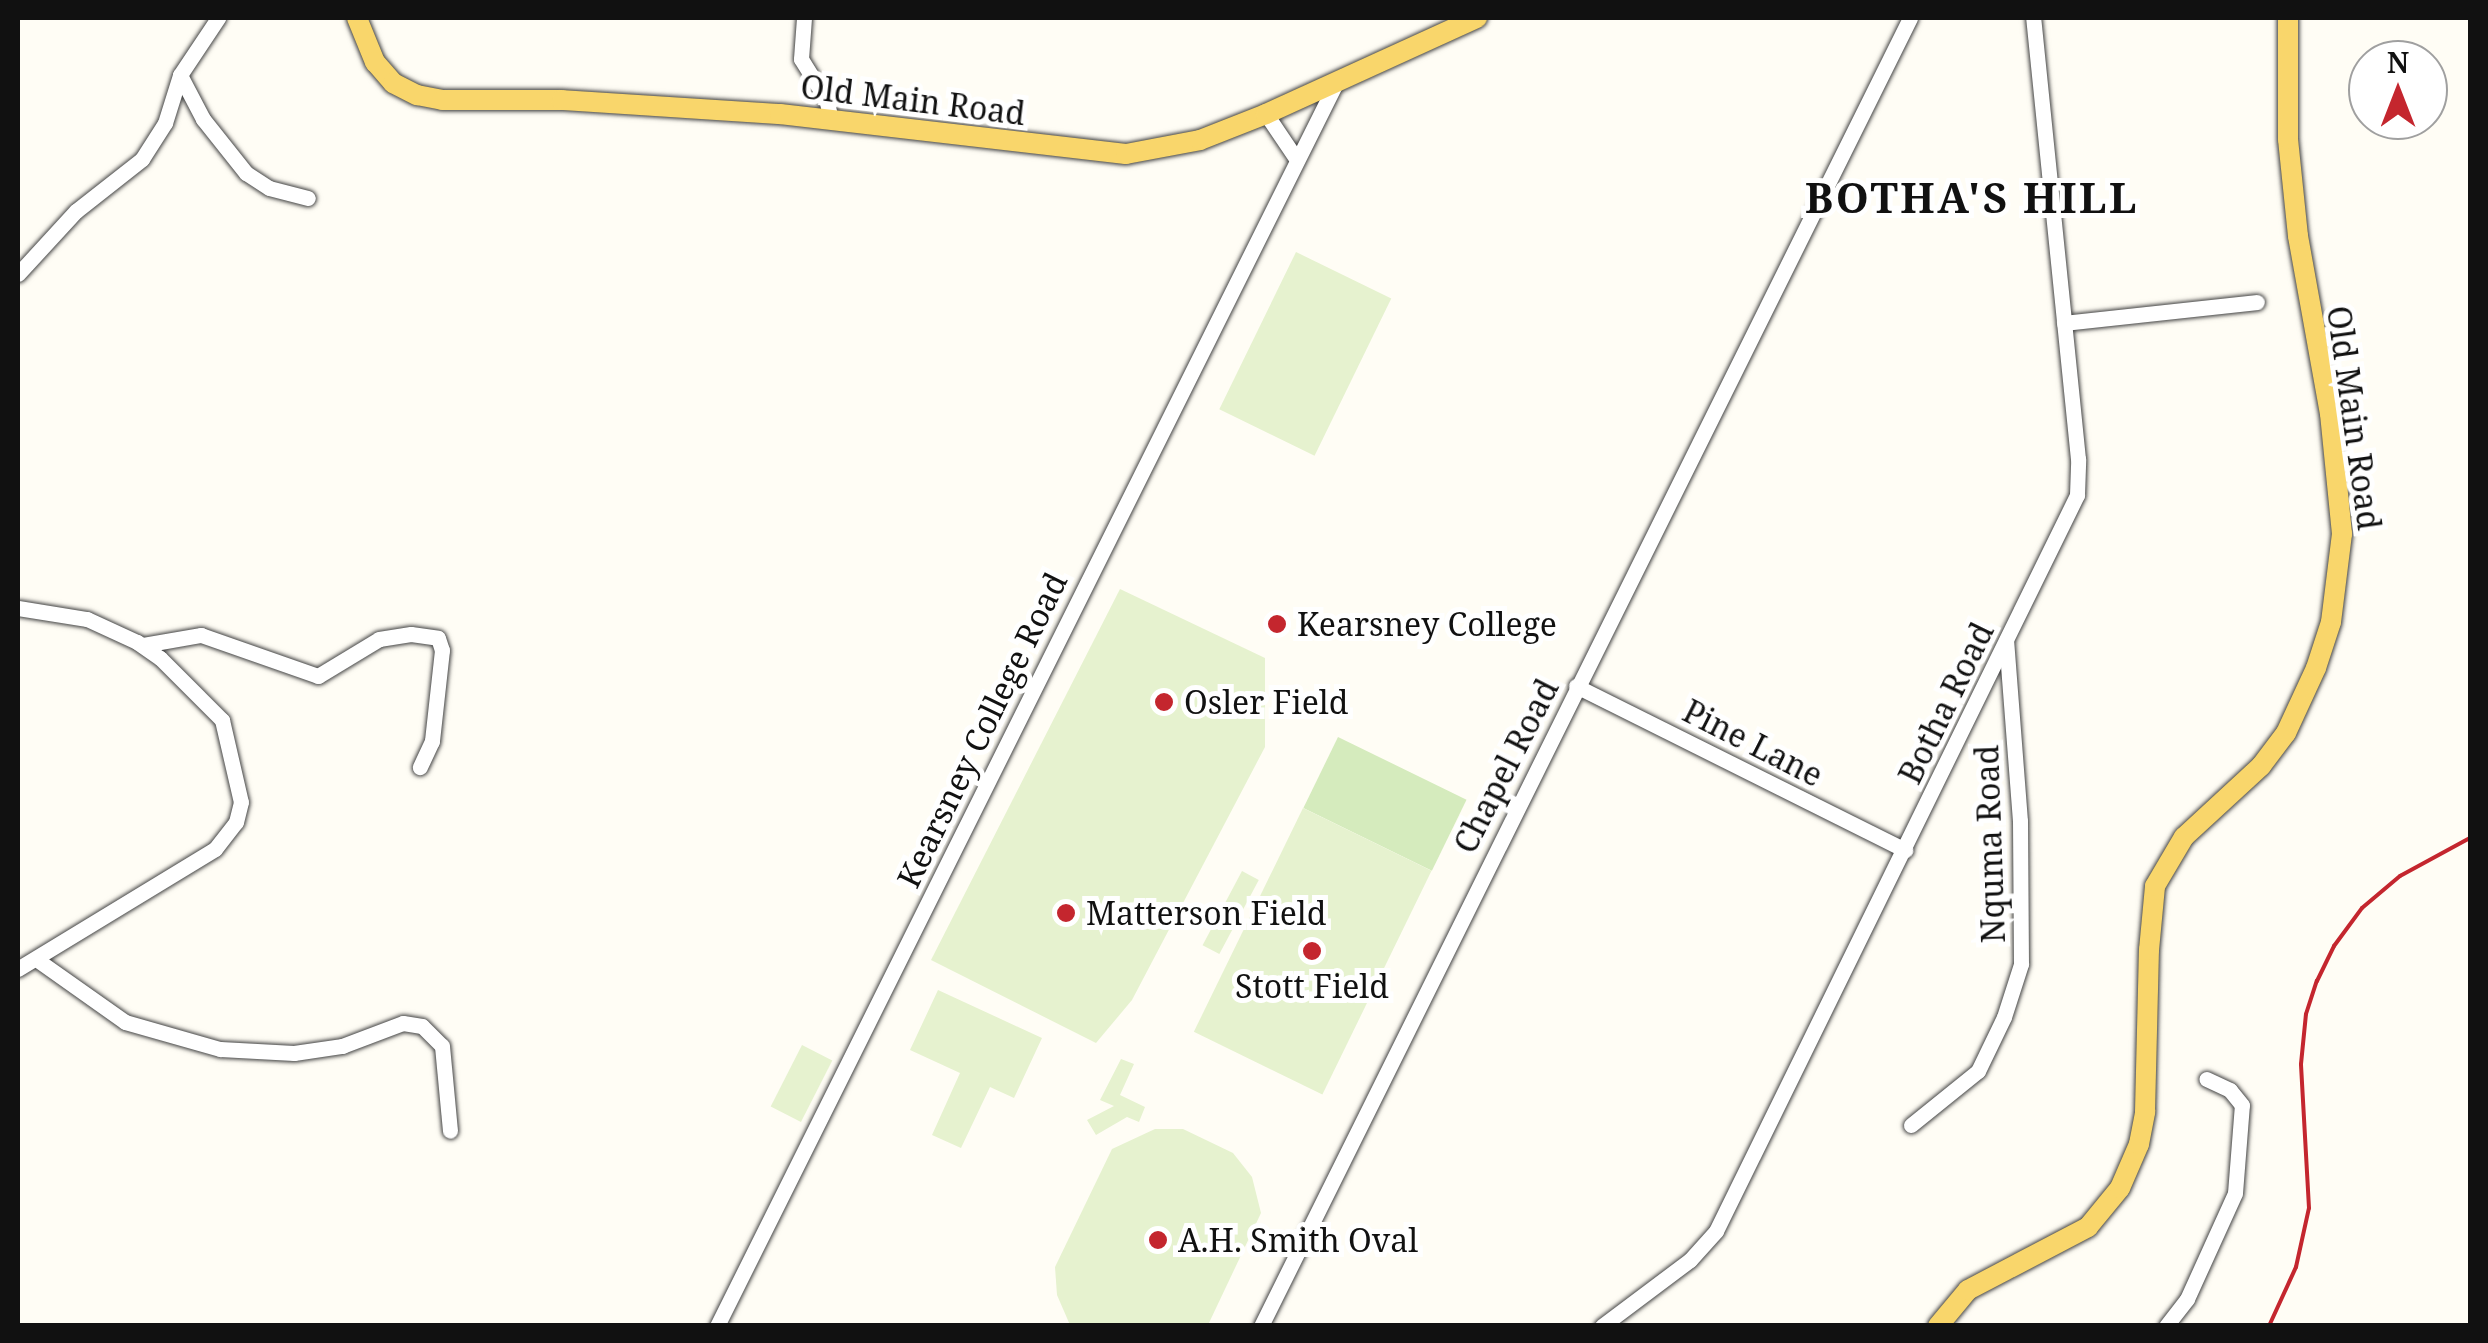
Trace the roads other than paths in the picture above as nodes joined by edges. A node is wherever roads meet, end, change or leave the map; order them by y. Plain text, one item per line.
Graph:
1 (218, 18) edge
2 (356, 18) edge
3 (804, 18) edge
4 (1477, 18) edge
5 (1910, 18) edge
6 (2033, 18) edge
7 (2288, 18) edge
8 (180, 75) junction
9 (1335, 86) junction
10 (1266, 114) junction
11 (831, 119) junction
12 (1297, 160) junction
13 (308, 198) dead end
14 (18, 274) edge
15 (2257, 302) dead end
16 (2064, 323) junction
17 (18, 608) edge
18 (2006, 642) junction
19 (142, 645) junction
20 (1576, 686) junction
21 (420, 767) dead end
22 (1905, 850) junction
23 (36, 959) junction
24 (18, 970) edge
25 (2206, 1079) dead end
26 (1911, 1125) dead end
27 (450, 1131) dead end
28 (716, 1326) edge
29 (1261, 1326) edge
30 (1602, 1326) edge
31 (1938, 1326) edge
32 (2166, 1326) edge

1 - 8 street
2 - 11 main road, Old Main Road
3 - 11 street
4 - 9 main road, Old Main Road
5 - 20 street, Chapel Road
6 - 16 street, Botha Road
7 - 31 main road, Old Main Road
8 - 13 street
8 - 14 street
9 - 10 main road, Old Main Road
9 - 12 street, Kearsney College Road
10 - 11 main road, Old Main Road
10 - 12 street
12 - 28 street, Kearsney College Road
15 - 16 street
16 - 18 street, Botha Road
17 - 19 street
18 - 22 street, Botha Road
18 - 26 street, Nquma Road
19 - 21 street
19 - 23 street
20 - 22 street, Pine Lane
20 - 29 street, Chapel Road
22 - 30 street, Botha Road
23 - 24 street
23 - 27 street
25 - 32 street

